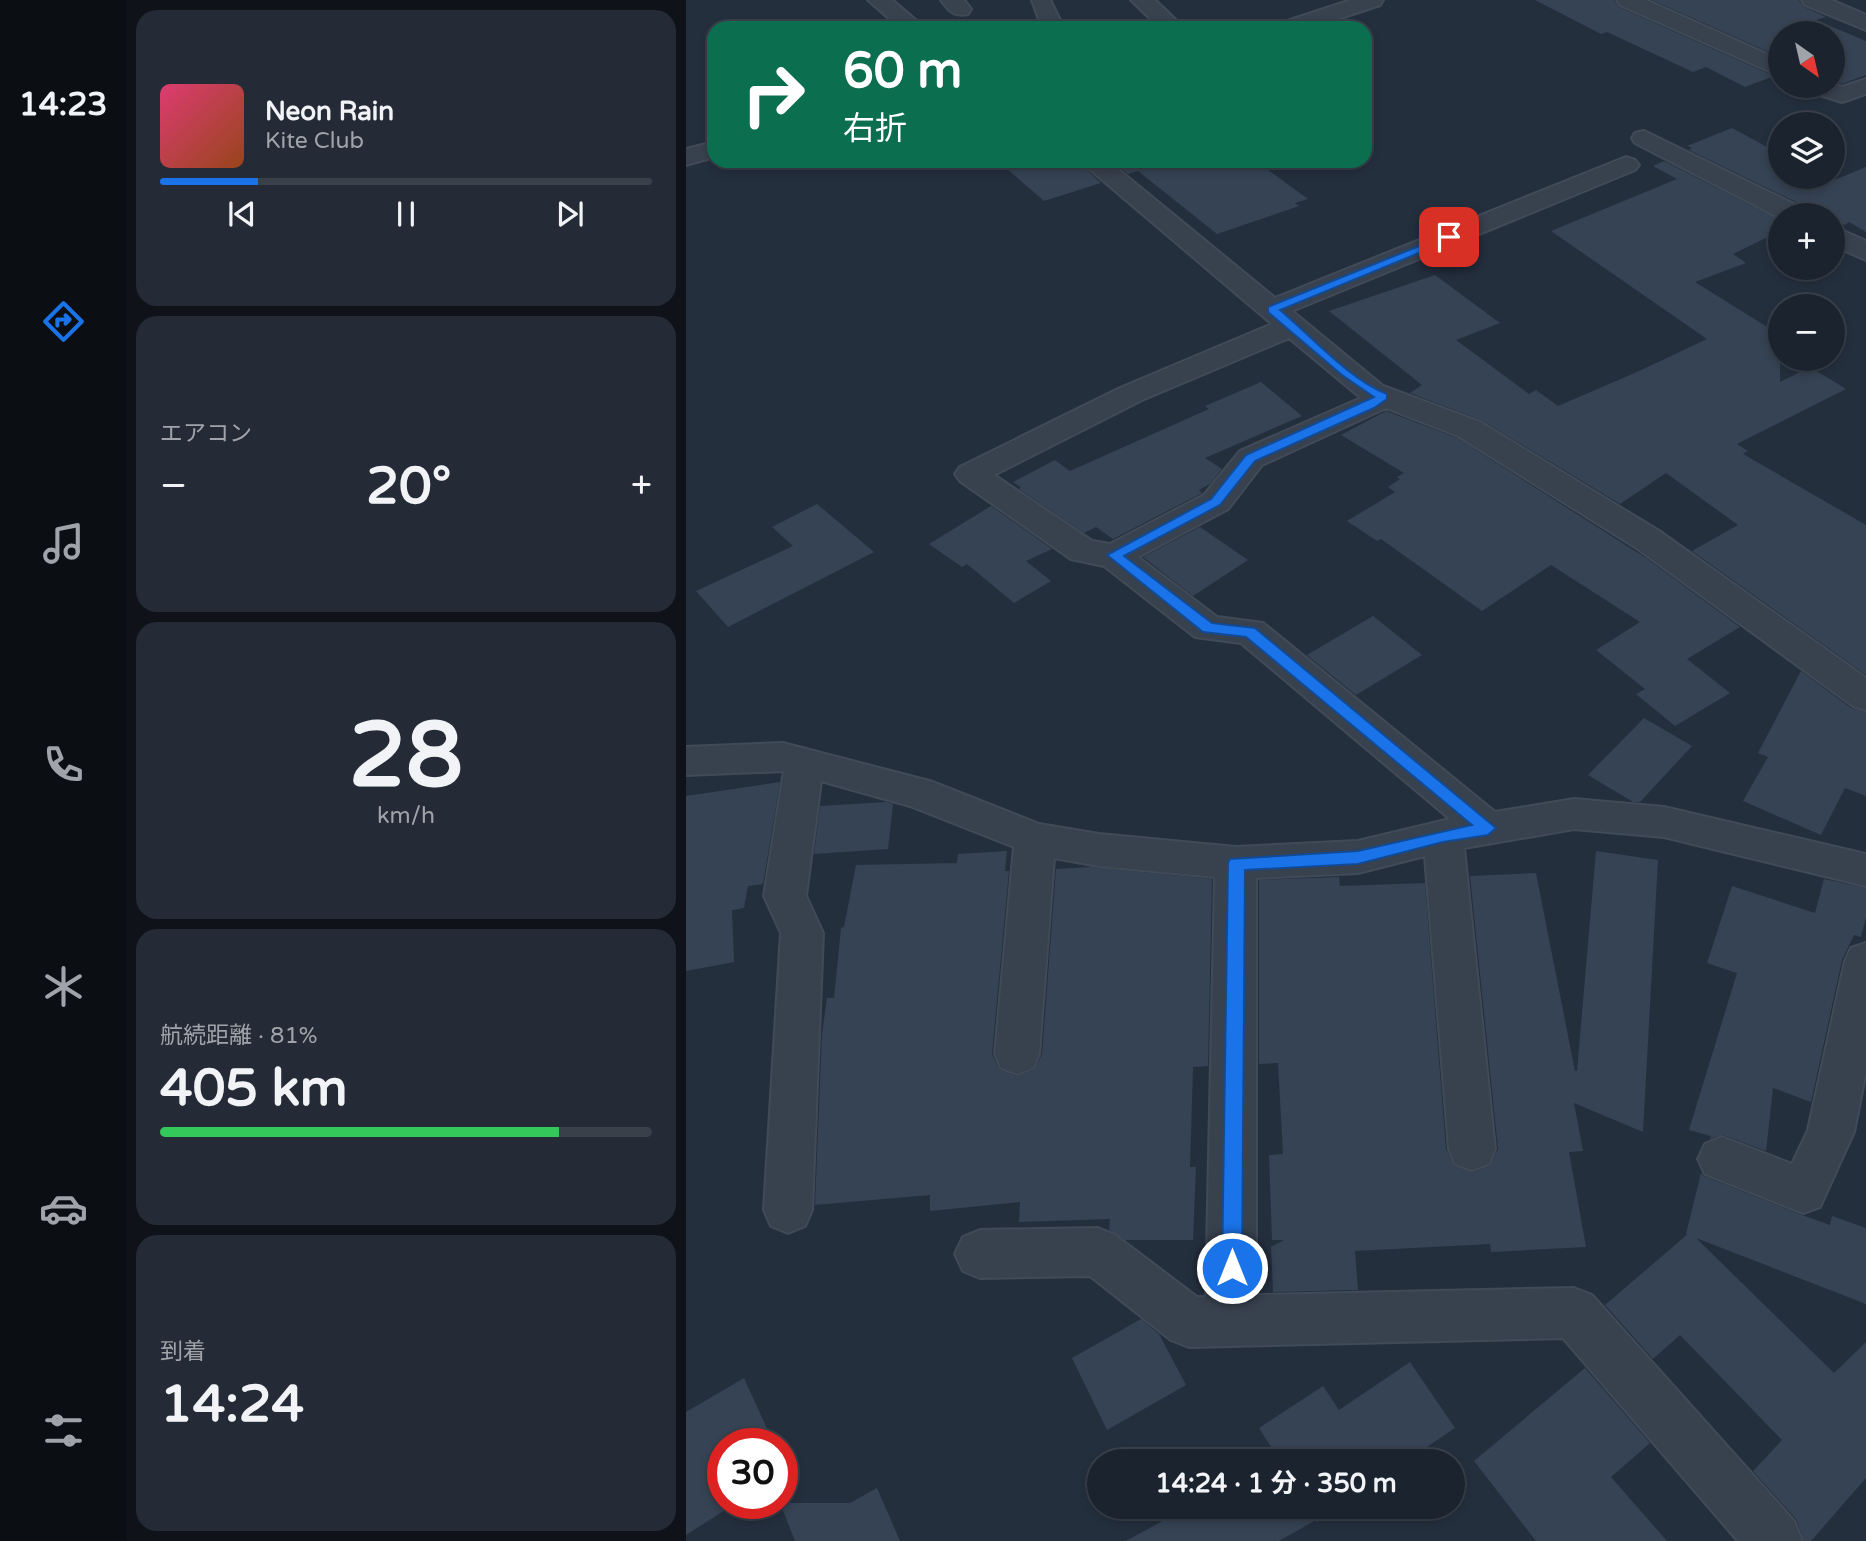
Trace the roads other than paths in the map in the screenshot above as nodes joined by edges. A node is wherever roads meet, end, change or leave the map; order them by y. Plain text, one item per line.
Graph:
1 (879, 0) edge
2 (1142, 0) edge
3 (1628, 0) edge
4 (1813, 0) edge
5 (1362, 1) edge
6 (1041, 2) edge
7 (905, 21) edge
8 (1050, 21) edge
9 (1165, 21) edge
10 (1308, 21) edge
11 (1866, 23) edge
12 (1768, 64) edge
13 (1866, 86) edge
14 (1845, 94) edge
15 (1644, 138) dead end
16 (707, 151) edge
17 (686, 158) edge
18 (1626, 165) dead end
19 (1113, 168) edge
20 (1771, 203) edge
21 (1845, 241) edge
22 (1866, 252) edge
23 (1281, 318) junction
24 (1383, 397) junction
25 (1114, 555) junction
26 (1866, 697) edge
27 (686, 761) edge
28 (804, 763) junction
29 (1488, 828) junction
30 (1443, 836) junction
31 (1035, 839) junction
32 (1236, 863) junction
33 (1866, 870) edge
34 (1866, 961) edge
35 (1017, 1054) dead end
36 (1472, 1149) dead end
37 (1722, 1159) dead end
38 (788, 1210) dead end
39 (980, 1254) dead end
40 (1231, 1322) junction
41 (1773, 1541) edge

1 - 7 street
2 - 9 street
3 - 12 street
4 - 11 street
5 - 10 street
6 - 8 street
13 - 14 street
15 - 20 street
16 - 17 street
18 - 23 street
19 - 23 street
21 - 22 street
23 - 24 street
23 - 25 street
24 - 25 street
24 - 26 street
25 - 29 street
27 - 28 street
28 - 31 street
28 - 38 street
29 - 30 street
29 - 33 street
30 - 32 street
30 - 36 street
31 - 32 street
31 - 35 street
32 - 40 street
34 - 37 street
39 - 40 street
40 - 41 street

